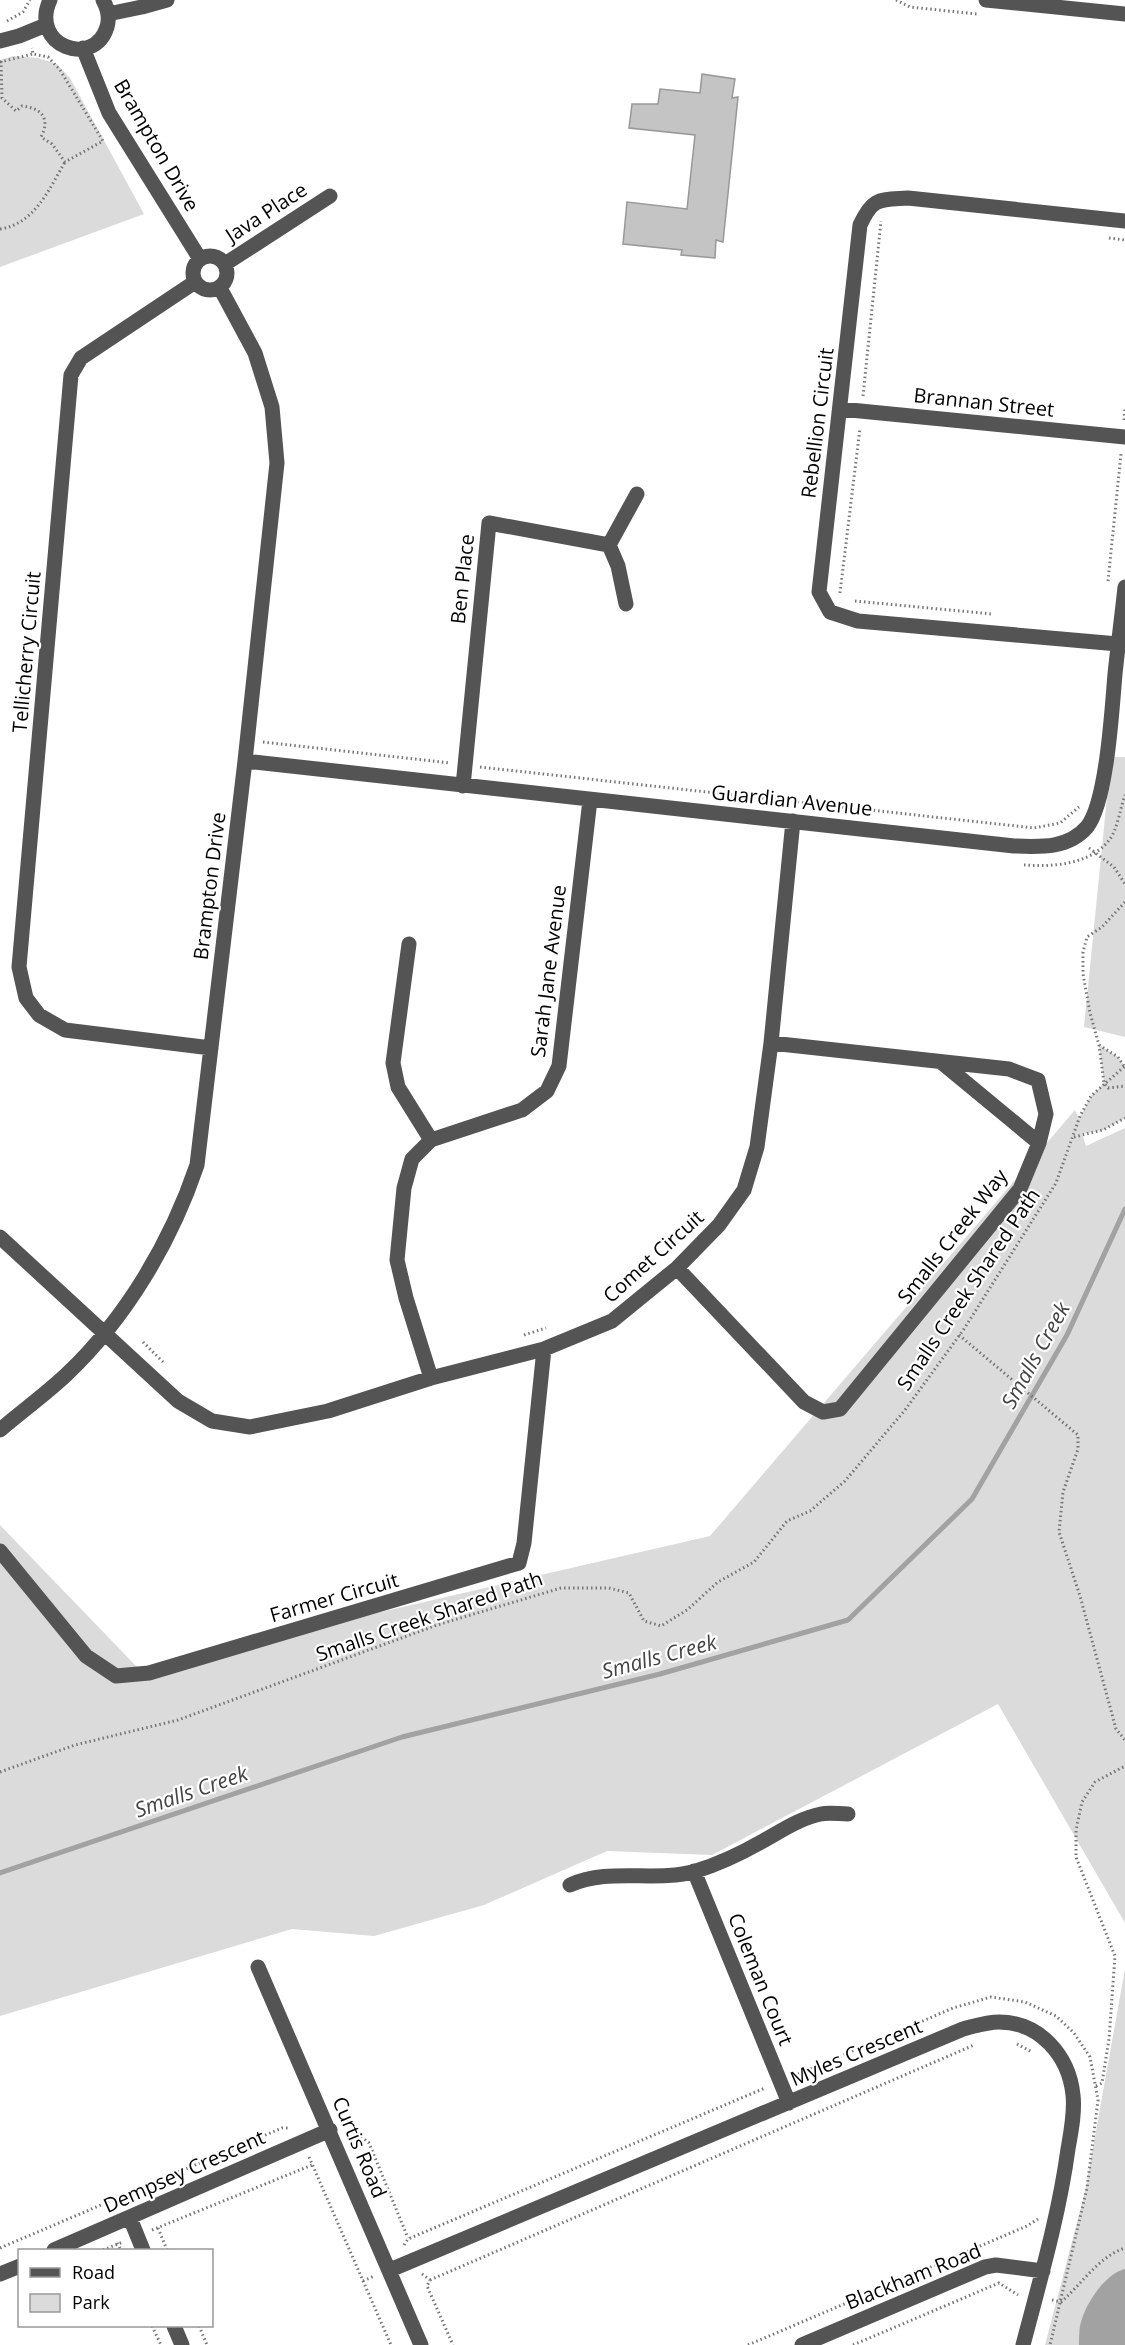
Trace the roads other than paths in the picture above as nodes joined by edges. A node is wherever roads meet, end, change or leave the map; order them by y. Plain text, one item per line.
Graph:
1 (49, 0) edge
2 (167, 0) edge
3 (986, 0) edge
4 (106, 7) edge
5 (1125, 14) edge
6 (46, 25) junction
7 (0, 41) edge
8 (83, 48) junction
9 (330, 196) dead end
10 (1125, 221) edge
11 (200, 259) junction
12 (225, 264) junction
13 (195, 282) junction
14 (220, 288) junction
15 (840, 409) junction
16 (1124, 437) edge
17 (637, 494) dead end
18 (609, 545) junction
19 (1125, 587) edge
20 (626, 604) dead end
21 (1118, 644) junction
22 (1117, 731) edge
23 (245, 761) junction
24 (463, 786) junction
25 (590, 800) junction
26 (794, 821) junction
27 (409, 944) dead end
28 (771, 1043) junction
29 (211, 1048) junction
30 (941, 1062) junction
31 (431, 1140) junction
32 (1039, 1143) junction
33 (0, 1237) edge
34 (677, 1268) junction
35 (105, 1332) junction
36 (544, 1348) junction
37 (431, 1378) junction
38 (0, 1430) edge
39 (0, 1551) edge
40 (848, 1814) dead end
41 (694, 1871) junction
42 (570, 1885) dead end
43 (258, 1967) dead end
44 (789, 2103) junction
45 (329, 2127) junction
46 (130, 2218) junction
47 (140, 2243) edge
48 (56, 2249) edge
49 (18, 2267) edge
50 (390, 2270) junction
51 (1043, 2271) junction
52 (0, 2274) edge
53 (175, 2327) edge
54 (182, 2345) edge
55 (421, 2345) edge
56 (802, 2345) edge
57 (1023, 2345) edge

1 - 6 street
2 - 4 street
3 - 5 street
4 - 8 street
6 - 7 street
6 - 8 street
8 - 11 street, Brampton Drive
9 - 12 street, Java Place
10 - 15 street, Rebellion Circuit
11 - 12 street
11 - 13 street
12 - 14 street
13 - 14 street
13 - 29 street, Tellicherry Circuit
14 - 23 street, Brampton Drive
15 - 16 street, Brannan Street
15 - 21 street, Rebellion Circuit
17 - 18 street
18 - 20 street
18 - 24 street, Ben Place
19 - 21 street
21 - 22 street
22 - 26 street, Guardian Avenue
23 - 24 street, Guardian Avenue
23 - 29 street, Brampton Drive
24 - 25 street, Guardian Avenue
25 - 26 street, Guardian Avenue
25 - 31 street, Sarah Jane Avenue
26 - 28 street, Comet Circuit
27 - 31 street
28 - 30 street, Smalls Creek Way
28 - 34 street, Comet Circuit
29 - 35 street, Brampton Drive
30 - 32 street
30 - 32 street, Smalls Creek Way
31 - 37 street, Sarah Jane Avenue
32 - 34 street, Smalls Creek Way
33 - 35 street, Comet Circuit
34 - 36 street, Comet Circuit
35 - 37 street, Comet Circuit
35 - 38 street, Brampton Drive
36 - 37 street, Comet Circuit
36 - 39 street, Farmer Circuit
40 - 41 street
41 - 42 street
41 - 44 street, Coleman Court
43 - 45 street, Curtis Road
44 - 50 street, Myles Crescent
44 - 51 street, Myles Crescent
45 - 46 street, Dempsey Crescent
45 - 50 street, Curtis Road
46 - 47 street
46 - 48 street, Dempsey Crescent
49 - 52 street
50 - 55 street, Curtis Road
51 - 56 street, Blackham Road
51 - 57 street, Myles Crescent
53 - 54 street

